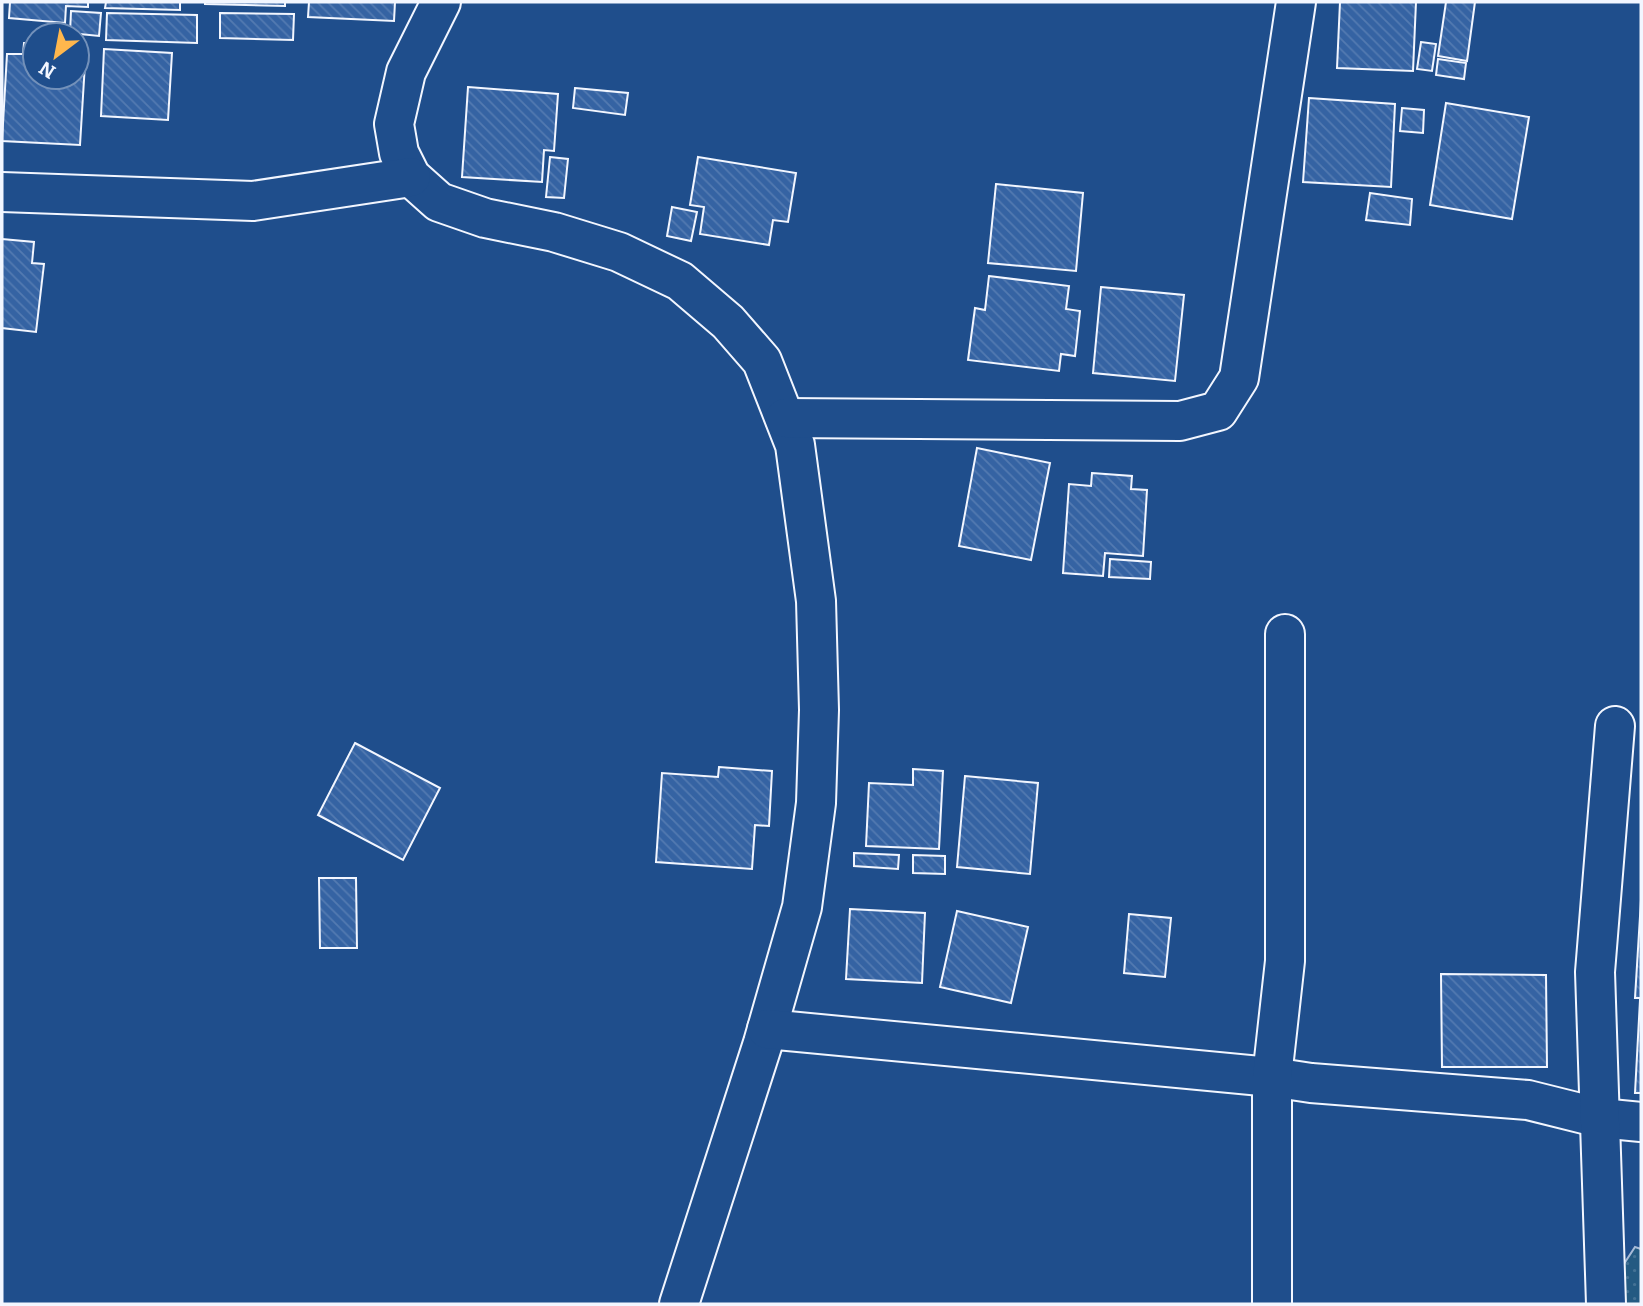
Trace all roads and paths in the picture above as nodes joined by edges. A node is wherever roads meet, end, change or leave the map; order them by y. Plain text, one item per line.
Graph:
1 (440, 2) edge
2 (1296, 2) edge
3 (411, 177) junction
4 (2, 192) edge
5 (785, 418) junction
6 (1285, 634) dead end
7 (1615, 726) dead end
8 (767, 1029) junction
9 (1272, 1077) junction
10 (1600, 1118) junction
11 (1641, 1122) edge
12 (679, 1304) edge
13 (1272, 1304) edge
14 (1606, 1304) edge

1 - 3 street
2 - 5 street
3 - 4 street
3 - 5 street
5 - 8 street
6 - 9 street
7 - 10 street
8 - 9 street
8 - 12 street
9 - 10 street
9 - 13 street
10 - 11 street
10 - 14 street

